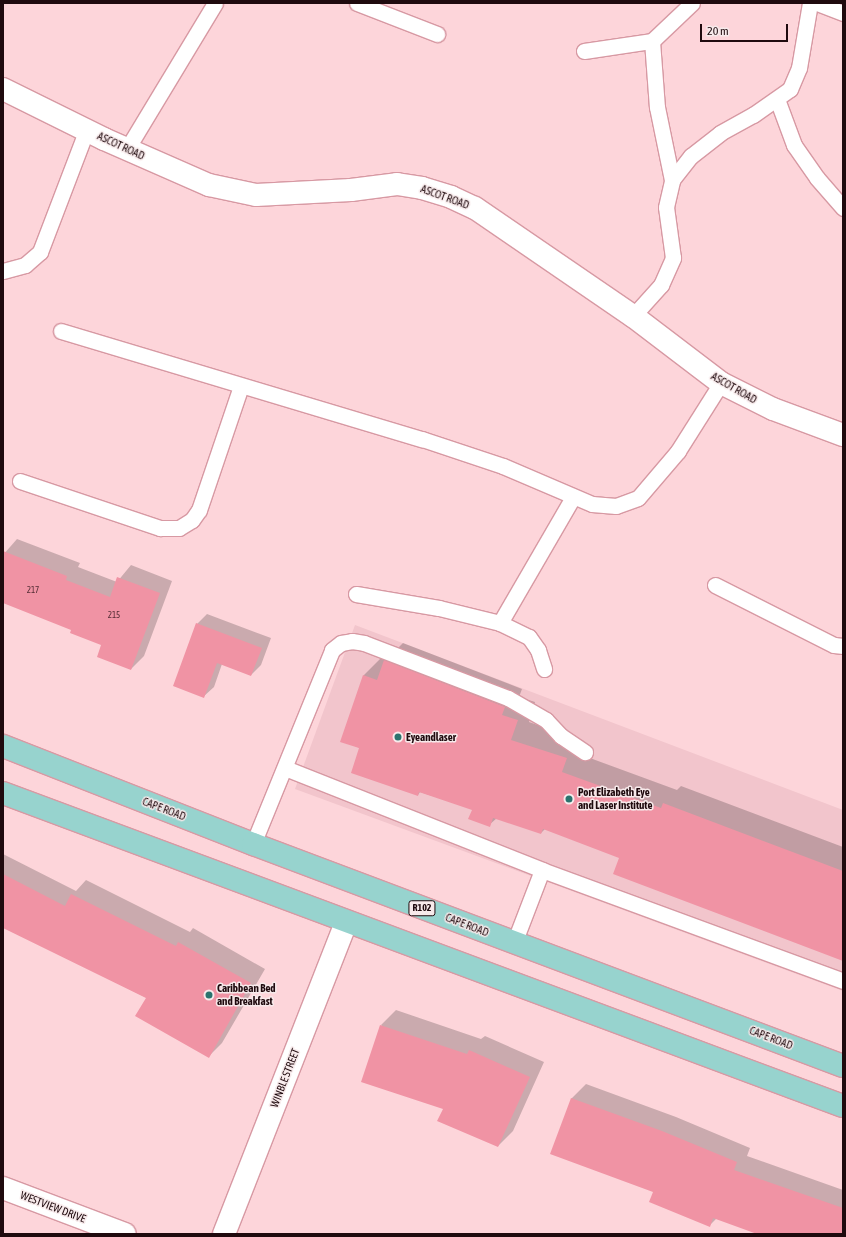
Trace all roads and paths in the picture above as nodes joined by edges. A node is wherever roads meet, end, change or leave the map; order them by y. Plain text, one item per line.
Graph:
1 (214, 3) edge
2 (357, 3) edge
3 (692, 3) edge
4 (810, 3) edge
5 (816, 3) edge
6 (843, 13) edge
7 (437, 34) dead end
8 (652, 41) junction
9 (584, 51) dead end
10 (3, 89) edge
11 (777, 99) junction
12 (87, 129) junction
13 (127, 149) junction
14 (672, 180) junction
15 (843, 208) edge
16 (3, 271) edge
17 (633, 316) junction
18 (61, 331) dead end
19 (721, 383) junction
20 (241, 386) junction
21 (843, 435) edge
22 (20, 481) dead end
23 (573, 497) junction
24 (715, 585) dead end
25 (356, 594) dead end
26 (500, 623) junction
27 (843, 646) edge
28 (544, 669) dead end
29 (3, 746) edge
30 (585, 752) dead end
31 (285, 768) junction
32 (3, 793) edge
33 (254, 844) junction
34 (542, 870) junction
35 (346, 922) junction
36 (514, 943) junction
37 (843, 981) edge
38 (843, 1066) edge
39 (843, 1106) edge
40 (3, 1188) edge
41 (124, 1234) edge
42 (224, 1234) edge

1 - 13 lane
2 - 7 lane
3 - 8 lane
4 - 11 lane
5 - 6 lane
8 - 9 lane
8 - 14 lane
10 - 12 street, ASCOT ROAD
11 - 14 lane
11 - 15 lane
12 - 13 street, ASCOT ROAD
12 - 16 lane
13 - 17 street, ASCOT ROAD
14 - 17 lane
17 - 19 street, ASCOT ROAD
18 - 20 lane
19 - 21 street, ASCOT ROAD
19 - 23 lane
20 - 22 lane
20 - 23 lane
23 - 26 lane
24 - 27 lane
25 - 26 lane
26 - 28 lane
29 - 33 main road, CAPE ROAD / R102
30 - 31 lane
31 - 33 lane
31 - 34 lane
32 - 35 main road
33 - 36 main road, CAPE ROAD / R102
34 - 36 lane
34 - 37 lane
35 - 39 main road
35 - 42 street, WINBLE STREET
36 - 38 main road, CAPE ROAD / R102
40 - 41 street, WESTVIEW DRIVE

